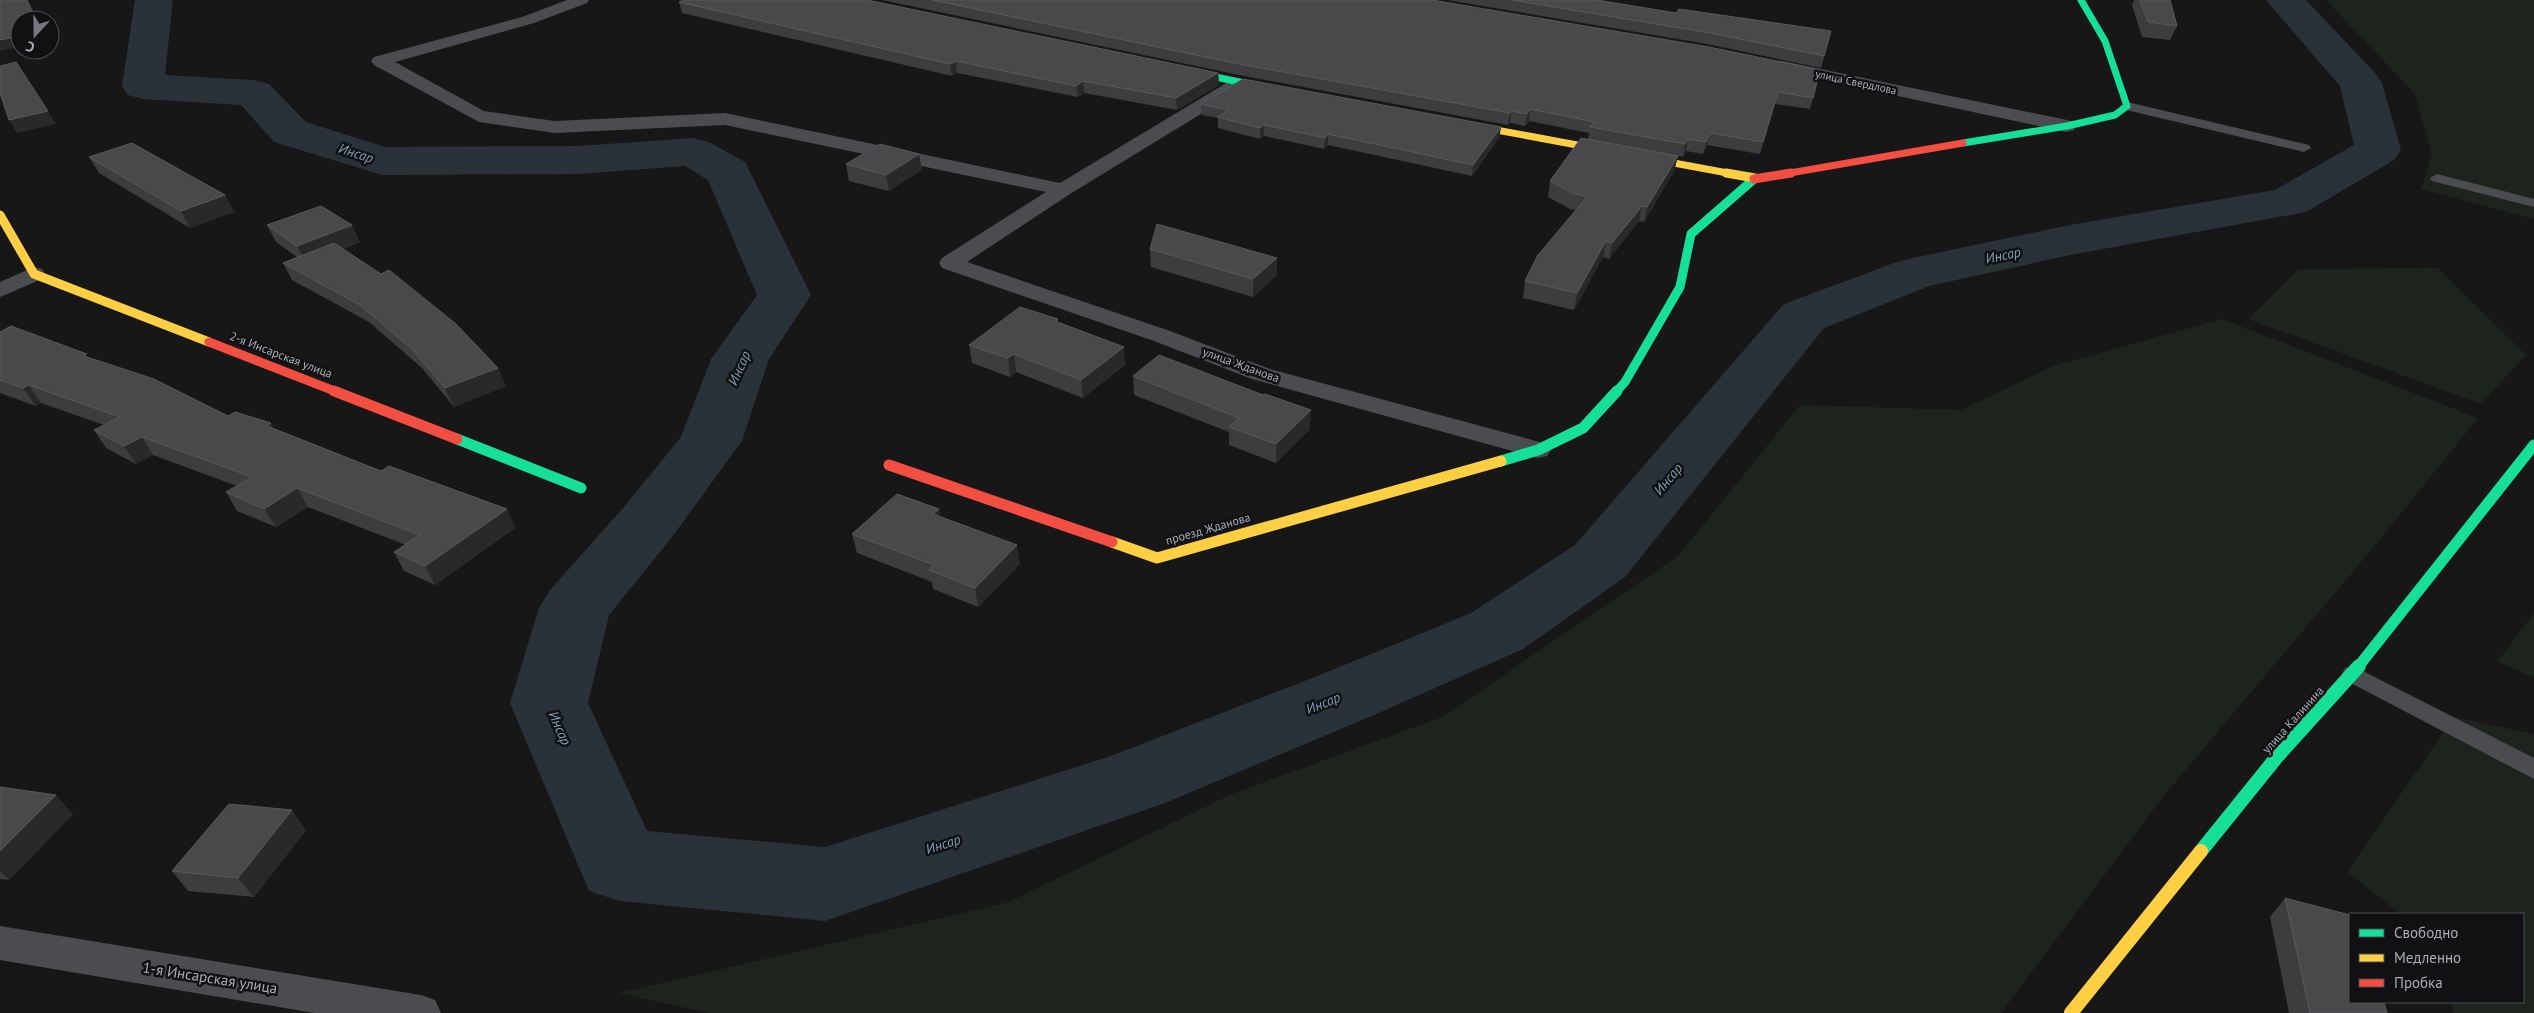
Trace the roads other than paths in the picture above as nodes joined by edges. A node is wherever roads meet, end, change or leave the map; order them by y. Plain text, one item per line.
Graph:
1 (581, 0) edge
2 (2082, 0) edge
3 (1766, 63) edge
4 (1171, 68) edge
5 (1239, 82) junction
6 (1288, 91) edge
7 (2127, 106) junction
8 (1453, 122) edge
9 (2067, 126) junction
10 (2304, 148) dead end
11 (1755, 178) junction
12 (2437, 178) dead end
13 (1063, 190) junction
14 (2534, 203) edge
15 (0, 215) edge
16 (34, 274) junction
17 (0, 290) edge
18 (2534, 445) edge
19 (1538, 450) junction
20 (890, 465) dead end
21 (581, 488) dead end
22 (2353, 674) junction
23 (2534, 769) edge
24 (0, 943) edge
25 (420, 1013) edge
26 (2071, 1013) edge

1 - 13 street
2 - 7 street
3 - 9 street, улица Свердлова
4 - 5 street
5 - 6 street
5 - 13 street
7 - 9 street
7 - 10 lane
8 - 11 street
9 - 11 street
11 - 19 street, проезд Жданова
12 - 14 lane
13 - 19 street, улица Жданова
15 - 16 street
16 - 17 street
16 - 21 street, 2-я Инсарская улица
18 - 22 street, улица Калинина
19 - 20 street, проезд Жданова
22 - 23 lane
22 - 26 street, улица Калинина
24 - 25 street, 1-я Инсарская улица

